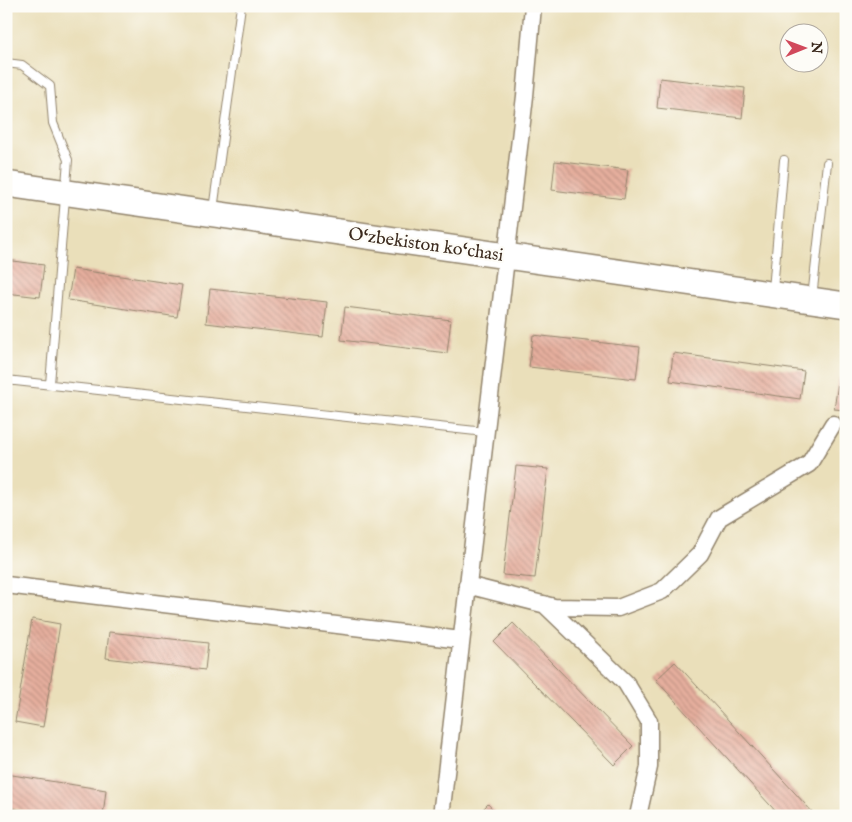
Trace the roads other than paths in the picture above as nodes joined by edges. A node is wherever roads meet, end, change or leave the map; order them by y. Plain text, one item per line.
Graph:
1 (240, 6) edge
2 (533, 6) edge
3 (6, 63) edge
4 (784, 160) dead end
5 (826, 163) dead end
6 (6, 184) edge
7 (66, 192) junction
8 (213, 214) junction
9 (505, 256) junction
10 (773, 295) junction
11 (812, 300) junction
12 (846, 305) edge
13 (6, 380) edge
14 (50, 384) junction
15 (833, 424) dead end
16 (485, 432) junction
17 (6, 586) edge
18 (467, 586) junction
19 (544, 604) junction
20 (461, 640) junction
21 (441, 816) edge
22 (638, 816) edge

1 - 8 lane
2 - 9 street
3 - 7 lane
4 - 10 lane
5 - 11 lane
6 - 7 main road, O‘zbekiston ko‘chasi
7 - 8 main road, O‘zbekiston ko‘chasi
7 - 14 lane
8 - 9 main road, O‘zbekiston ko‘chasi
9 - 10 main road, O‘zbekiston ko‘chasi
9 - 16 street
10 - 11 main road, O‘zbekiston ko‘chasi
11 - 12 main road, O‘zbekiston ko‘chasi
13 - 14 lane
14 - 16 lane
15 - 19 street
16 - 18 street
17 - 20 street
18 - 19 street
18 - 20 street
19 - 22 street
20 - 21 street

